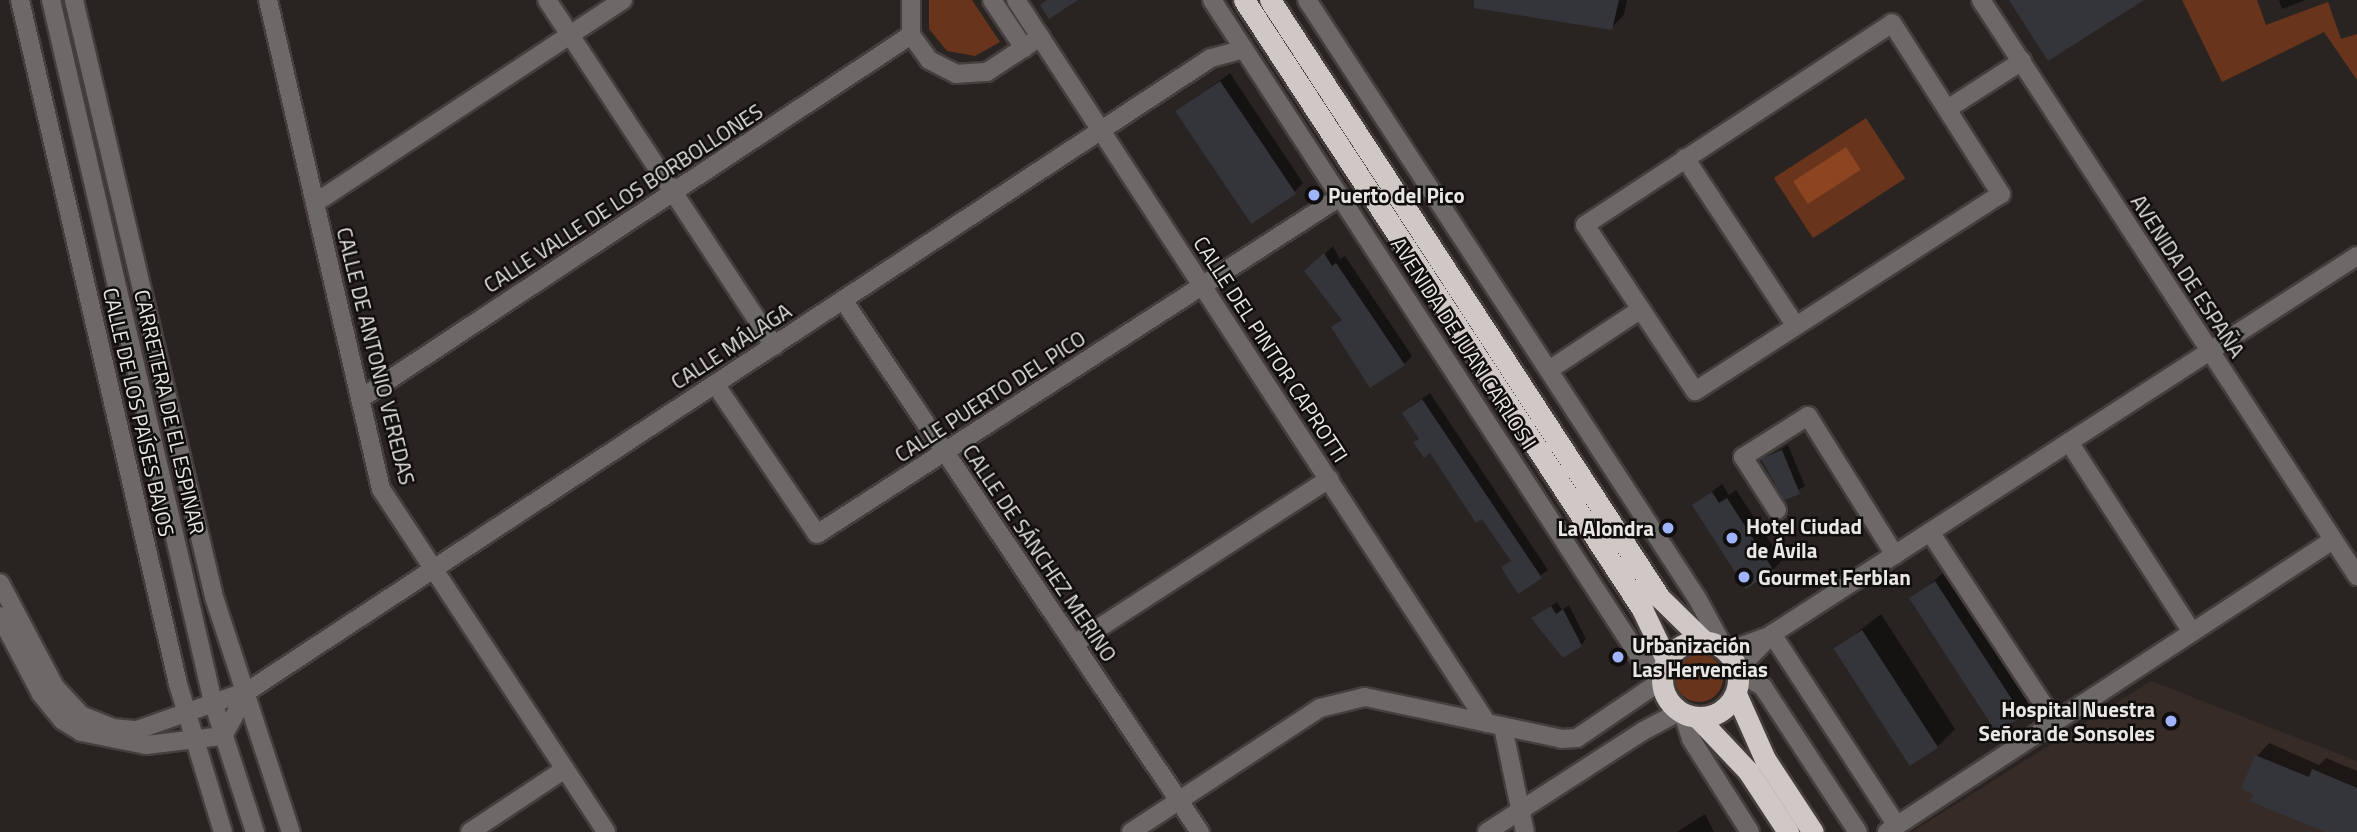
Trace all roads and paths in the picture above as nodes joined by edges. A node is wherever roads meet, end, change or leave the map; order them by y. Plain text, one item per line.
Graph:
1 (20, 0) edge
2 (51, 0) edge
3 (74, 0) edge
4 (268, 0) edge
5 (547, 0) edge
6 (623, 0) edge
7 (911, 0) edge
8 (992, 0) edge
9 (1016, 0) edge
10 (1212, 0) edge
11 (1244, 0) edge
12 (1270, 0) edge
13 (1307, 0) edge
14 (1982, 0) edge
15 (570, 35) junction
16 (911, 35) junction
17 (1040, 37) junction
18 (1024, 48) junction
19 (1244, 49) junction
20 (2022, 61) junction
21 (1949, 108) junction
22 (1101, 131) junction
23 (1685, 158) junction
24 (673, 192) junction
25 (1340, 197) junction
26 (315, 203) junction
27 (2357, 256) edge
28 (1202, 286) junction
29 (843, 300) junction
30 (1641, 309) junction
31 (1794, 325) junction
32 (774, 346) junction
33 (2210, 351) junction
34 (1549, 370) junction
35 (715, 384) junction
36 (360, 399) junction
37 (2069, 442) junction
38 (945, 452) junction
39 (1329, 479) junction
40 (1777, 510) dead end
41 (1930, 532) junction
42 (2333, 540) junction
43 (1895, 555) junction
44 (433, 569) junction
45 (2357, 576) edge
46 (0, 583) edge
47 (0, 616) edge
48 (2192, 632) junction
49 (1772, 634) junction
50 (1702, 639) junction
51 (1074, 645) junction
52 (1733, 667) junction
53 (1663, 668) junction
54 (209, 678) junction
55 (248, 691) junction
56 (213, 702) junction
57 (186, 714) junction
58 (1687, 715) junction
59 (2055, 722) junction
60 (1495, 725) junction
61 (223, 736) junction
62 (192, 740) junction
63 (565, 769) junction
64 (1179, 800) junction
65 (1521, 810) junction
66 (1892, 829) edge
67 (223, 832) edge
68 (255, 832) edge
69 (291, 832) edge
70 (470, 832) edge
71 (606, 832) edge
72 (1131, 832) edge
73 (1200, 832) edge
74 (1487, 832) edge
75 (1525, 832) edge
76 (1750, 832) edge
77 (1788, 832) edge
78 (1814, 832) edge
79 (1858, 832) edge

1 - 57 street, CALLE DE LOS PAÍSES BAJOS
2 - 54 street, CARRETERA DE EL ESPINAR
3 - 55 street
4 - 26 street, CALLE DE ANTONIO VEREDAS
5 - 15 street
6 - 15 street
7 - 16 street
8 - 18 street
9 - 17 street, CALLE DEL PINTOR CAPROTTI
10 - 19 street, AVENIDA DE JUAN CARLOS I
11 - 53 highway, AVENIDA DE JUAN CARLOS I
12 - 50 highway, AVENIDA DE JUAN CARLOS I
13 - 34 street
14 - 20 street, AVENIDA DE ESPAÑA
15 - 24 street
15 - 26 street
16 - 18 street
16 - 24 street, CALLE VALLE DE LOS BORBOLLONES
17 - 18 street
17 - 22 street, CALLE DEL PINTOR CAPROTTI
19 - 22 street, CALLE MÁLAGA
19 - 25 street, AVENIDA DE JUAN CARLOS I
20 - 21 street
20 - 33 street, AVENIDA DE ESPAÑA
21 - 23 street
21 - 31 street
22 - 28 street, CALLE DEL PINTOR CAPROTTI
22 - 29 street, CALLE MÁLAGA
23 - 30 street
23 - 31 street
24 - 32 street
24 - 36 street, CALLE VALLE DE LOS BORBOLLONES
25 - 28 street, CALLE PUERTO DEL PICO
25 - 53 street, AVENIDA DE JUAN CARLOS I
26 - 36 street, CALLE DE ANTONIO VEREDAS
27 - 33 street
28 - 38 street, CALLE PUERTO DEL PICO
28 - 39 street, CALLE DEL PINTOR CAPROTTI
29 - 32 street, CALLE MÁLAGA
29 - 38 street, CALLE DE SÁNCHEZ MERINO
30 - 31 street
30 - 34 street
32 - 35 street, CALLE MÁLAGA
33 - 37 street
33 - 42 street, AVENIDA DE ESPAÑA
34 - 52 street
35 - 38 street, CALLE PUERTO DEL PICO
35 - 44 street, CALLE MÁLAGA
36 - 44 street, CALLE DE ANTONIO VEREDAS
37 - 41 street
37 - 48 street
38 - 51 street, CALLE DE SÁNCHEZ MERINO
39 - 51 street
39 - 60 street, CALLE DEL PINTOR CAPROTTI
40 - 43 street
41 - 43 street
41 - 59 street
42 - 45 street, AVENIDA DE ESPAÑA
42 - 48 street
43 - 49 street
44 - 55 street, CALLE MÁLAGA
44 - 63 street, CALLE DE ANTONIO VEREDAS
46 - 57 street, CALLE MÁLAGA
47 - 62 street
48 - 59 street
49 - 52 street
49 - 66 street
50 - 52 highway
50 - 53 highway
51 - 64 street, CALLE DE SÁNCHEZ MERINO
52 - 58 highway
52 - 78 highway
52 - 79 street
53 - 58 highway
53 - 60 street
54 - 55 street
54 - 56 street, CARRETERA DE EL ESPINAR
55 - 56 street, CALLE MÁLAGA
55 - 61 street, CALLE MÁLAGA
55 - 69 street
56 - 57 street, CALLE MÁLAGA
56 - 61 street, CARRETERA DE EL ESPINAR
57 - 62 street, CALLE DE LOS PAÍSES BAJOS
58 - 65 street
58 - 76 street
58 - 77 highway
59 - 66 street
60 - 64 street
60 - 65 street, CALLE DEL PINTOR CAPROTTI
61 - 62 street
61 - 68 street, CARRETERA DE EL ESPINAR
62 - 67 street, CALLE DE LOS PAÍSES BAJOS
63 - 70 street
63 - 71 street, CALLE DE ANTONIO VEREDAS
64 - 72 street
64 - 73 street, CALLE DE SÁNCHEZ MERINO
65 - 74 street
65 - 75 street, CALLE DEL PINTOR CAPROTTI

